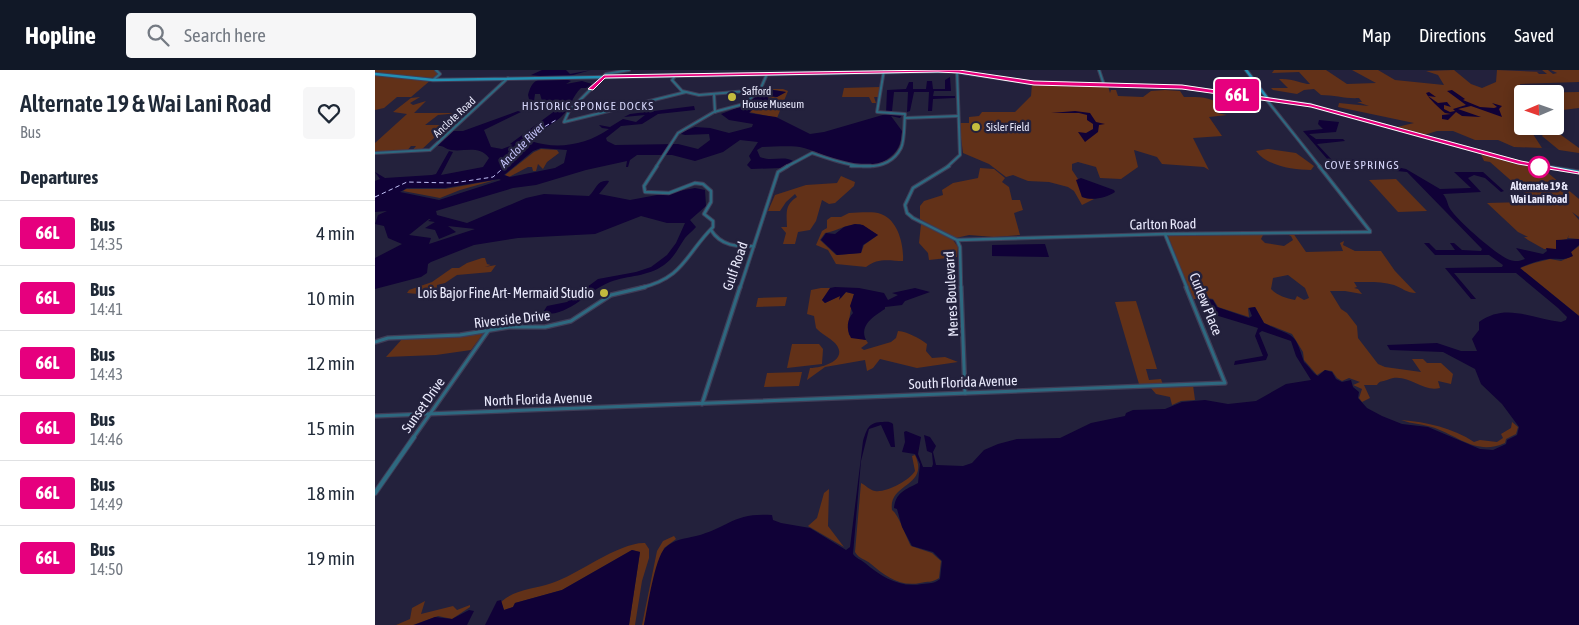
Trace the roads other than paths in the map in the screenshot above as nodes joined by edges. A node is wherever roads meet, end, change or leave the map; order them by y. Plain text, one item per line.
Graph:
1 (435, 70) edge
2 (1099, 70) edge
3 (1244, 70) edge
4 (629, 71) edge
5 (787, 71) edge
6 (884, 71) edge
7 (957, 71) edge
8 (375, 74) edge
9 (767, 74) junction
10 (675, 76) junction
11 (604, 77) junction
12 (508, 78) junction
13 (433, 80) junction
14 (1104, 85) junction
15 (760, 90) junction
16 (685, 92) junction
17 (714, 94) junction
18 (1267, 99) junction
19 (715, 112) junction
20 (958, 116) junction
21 (905, 118) junction
22 (375, 153) edge
23 (1579, 172) edge
24 (711, 230) junction
25 (1165, 234) junction
26 (957, 240) junction
27 (754, 246) junction
28 (489, 330) junction
29 (375, 342) edge
30 (1225, 383) joint
31 (965, 393) junction
32 (702, 404) junction
33 (430, 414) junction
34 (375, 416) edge
35 (375, 492) edge

1 - 13 street
2 - 14 street
3 - 18 main road
4 - 11 street
4 - 11 street
5 - 6 main road
5 - 9 main road
6 - 7 main road
6 - 21 street
7 - 14 main road
7 - 20 street, Meres Boulevard
8 - 13 main road
9 - 10 main road
9 - 15 street
10 - 11 main road
10 - 16 street
11 - 12 main road
11 - 16 street
12 - 13 main road
12 - 22 street, Anclote Road
14 - 18 main road
15 - 17 street
15 - 19 street
16 - 17 street
17 - 19 street
18 - 23 main road
18 - 25 street, Carlton Road
19 - 24 street
20 - 21 street
20 - 26 street, Meres Boulevard
21 - 27 street, Gulf Road
24 - 27 street
24 - 28 street, Riverside Drive
25 - 26 street, Carlton Road
25 - 30 street, Curlew Place
26 - 31 street, Meres Boulevard
27 - 32 street, Gulf Road
28 - 29 street, Riverside Drive
28 - 33 street, Sunset Drive
30 - 31 street, South Florida Avenue
31 - 32 street, South Florida Avenue
32 - 33 street, North Florida Avenue
33 - 34 street, North Florida Avenue
33 - 35 street, Sunset Drive

